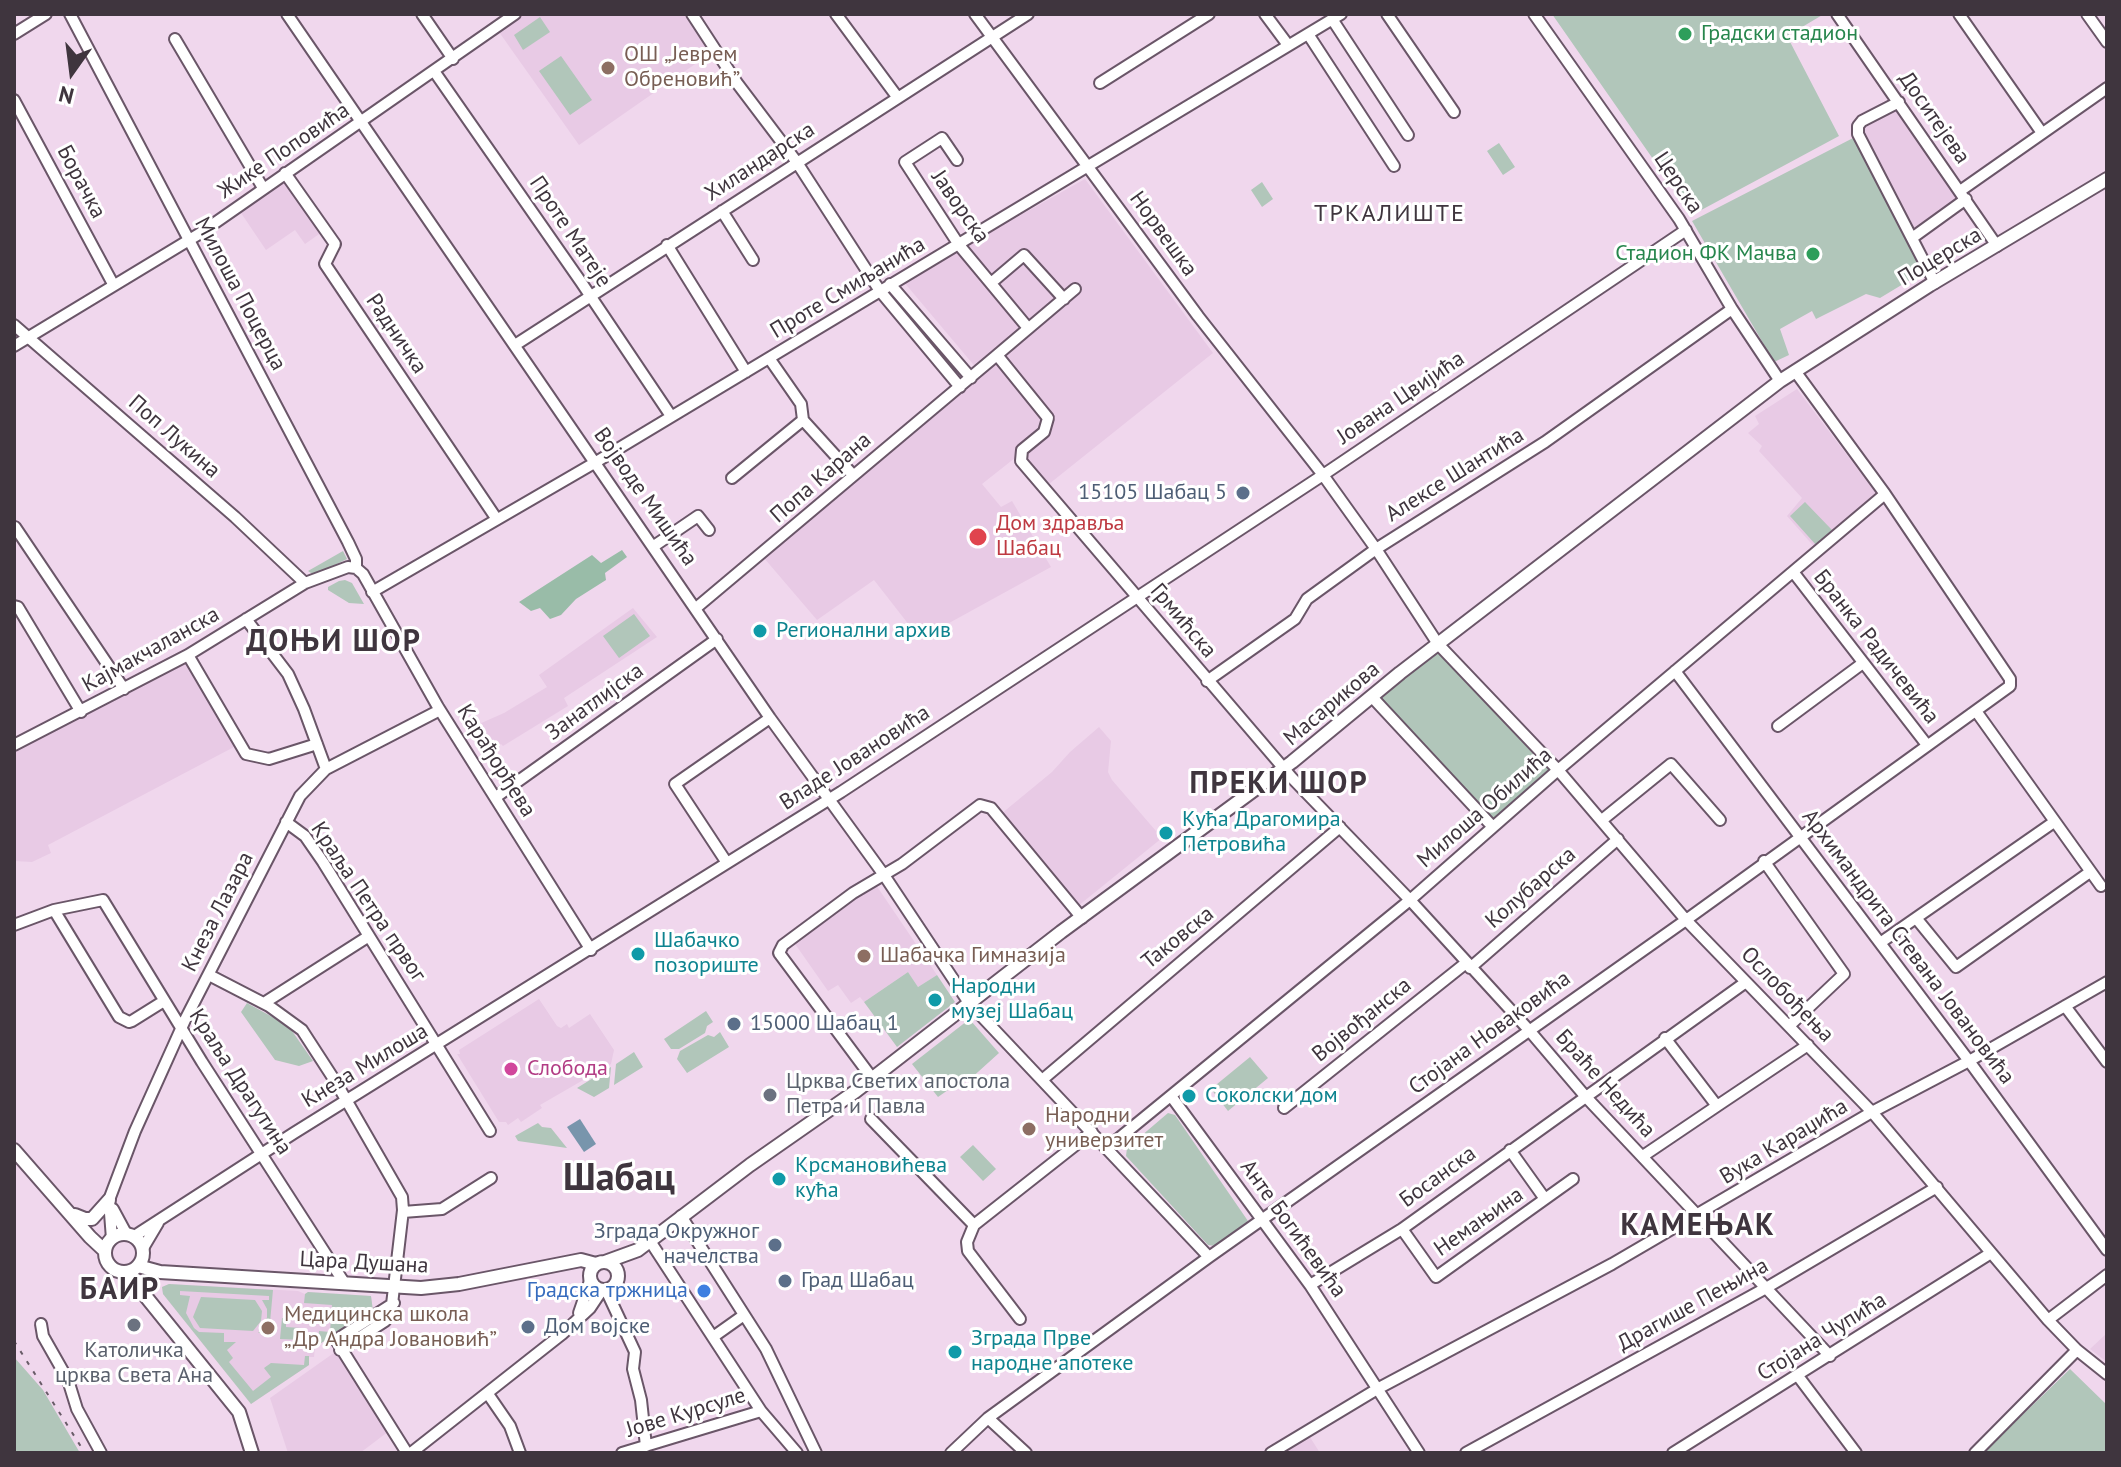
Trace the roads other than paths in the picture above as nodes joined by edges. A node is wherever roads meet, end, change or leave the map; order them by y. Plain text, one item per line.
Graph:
1 (46, 14) edge
2 (70, 14) edge
3 (287, 14) edge
4 (422, 14) edge
5 (515, 14) edge
6 (692, 14) edge
7 (836, 14) edge
8 (975, 14) edge
9 (1028, 14) edge
10 (1209, 14) edge
11 (1265, 14) edge
12 (1387, 14) edge
13 (1534, 14) edge
14 (1837, 14) edge
15 (1959, 14) edge
16 (2087, 14) edge
17 (1337, 17) edge
18 (14, 34) edge
19 (1308, 34) junction
20 (992, 37) junction
21 (175, 39) dead end
22 (2107, 42) edge
23 (1288, 45) junction
24 (453, 59) junction
25 (434, 71) junction
26 (1100, 83) dead end
27 (2107, 88) edge
28 (898, 98) junction
29 (14, 100) edge
30 (1899, 102) junction
31 (1454, 112) dead end
32 (361, 123) junction
33 (2042, 133) junction
34 (1408, 135) dead end
35 (957, 160) dead end
36 (796, 161) junction
37 (1394, 166) dead end
38 (1088, 167) junction
39 (285, 173) junction
40 (2107, 179) edge
41 (263, 188) junction
42 (1963, 195) junction
43 (722, 211) junction
44 (1686, 230) junction
45 (1912, 238) junction
46 (190, 240) junction
47 (667, 245) junction
48 (959, 245) junction
49 (1997, 246) junction
50 (753, 260) dead end
51 (991, 283) junction
52 (1935, 283) junction
53 (113, 284) junction
54 (890, 284) junction
55 (1075, 289) dead end
56 (880, 291) junction
57 (590, 297) junction
58 (1064, 299) junction
59 (1732, 309) junction
60 (14, 325) edge
61 (1028, 328) junction
62 (28, 336) junction
63 (515, 345) junction
64 (14, 346) edge
65 (997, 355) junction
66 (769, 358) junction
67 (1795, 371) junction
68 (746, 372) junction
69 (971, 378) junction
70 (1780, 381) junction
71 (960, 387) junction
72 (671, 416) junction
73 (803, 420) junction
74 (596, 462) junction
75 (853, 475) junction
76 (1323, 475) junction
77 (732, 478) dead end
78 (1885, 494) junction
79 (496, 518) junction
80 (15, 527) edge
81 (709, 530) dead end
82 (654, 546) junction
83 (1376, 549) junction
84 (356, 568) junction
85 (1794, 573) junction
86 (305, 583) junction
87 (372, 592) junction
88 (1138, 598) junction
89 (14, 606) edge
90 (696, 608) junction
91 (246, 619) junction
92 (717, 639) junction
93 (1438, 644) junction
94 (188, 655) junction
95 (1863, 663) junction
96 (1675, 671) junction
97 (1207, 681) junction
98 (124, 689) junction
99 (1373, 698) junction
100 (440, 710) junction
101 (1976, 711) junction
102 (81, 712) junction
103 (770, 718) junction
104 (1778, 726) dead end
105 (317, 744) junction
106 (14, 745) edge
107 (1927, 745) junction
108 (1284, 768) junction
109 (326, 769) junction
110 (1558, 770) junction
111 (496, 797) junction
112 (830, 800) junction
113 (1602, 820) junction
114 (1720, 820) dead end
115 (286, 822) junction
116 (2054, 822) junction
117 (1492, 826) junction
118 (1340, 827) junction
119 (1799, 835) junction
120 (1618, 839) junction
121 (1764, 861) junction
122 (727, 863) junction
123 (2090, 872) junction
124 (884, 875) junction
125 (2101, 886) dead end
126 (1410, 900) junction
127 (54, 910) junction
128 (1082, 918) junction
129 (1916, 918) junction
130 (1686, 920) junction
131 (14, 925) edge
132 (369, 936) junction
133 (1880, 943) junction
134 (591, 950) junction
135 (1468, 966) junction
136 (209, 975) junction
137 (1746, 982) junction
138 (2107, 982) edge
139 (164, 1001) junction
140 (264, 1003) junction
141 (969, 1003) junction
142 (2065, 1006) junction
143 (1789, 1026) junction
144 (181, 1028) junction
145 (1528, 1029) junction
146 (1665, 1038) junction
147 (1808, 1045) junction
148 (437, 1046) junction
149 (1969, 1061) junction
150 (2107, 1062) edge
151 (872, 1078) junction
152 (1042, 1080) junction
153 (1171, 1096) junction
154 (1585, 1096) junction
155 (347, 1101) junction
156 (1717, 1106) junction
157 (1284, 1108) dead end
158 (1872, 1112) junction
159 (871, 1119) dead end
160 (490, 1131) dead end
161 (1092, 1132) junction
162 (1107, 1148) junction
163 (14, 1150) edge
164 (1510, 1150) junction
165 (262, 1153) junction
166 (1643, 1156) junction
167 (736, 1176) joint
168 (491, 1178) dead end
169 (1573, 1179) dead end
170 (1937, 1187) junction
171 (1545, 1199) junction
172 (109, 1200) junction
173 (403, 1212) junction
174 (1700, 1215) junction
175 (73, 1216) junction
176 (681, 1216) junction
177 (161, 1218) junction
178 (1262, 1219) junction
179 (977, 1222) junction
180 (1402, 1229) junction
181 (130, 1236) junction
182 (650, 1241) junction
183 (109, 1243) junction
184 (638, 1250) junction
185 (2107, 1250) edge
186 (1991, 1253) junction
187 (1209, 1257) junction
188 (137, 1262) junction
189 (600, 1263) junction
190 (552, 1267) junction
191 (166, 1272) junction
192 (2107, 1275) edge
193 (618, 1276) junction
194 (590, 1280) junction
195 (345, 1284) junction
196 (1310, 1285) junction
197 (395, 1287) junction
198 (1766, 1288) junction
199 (604, 1290) junction
200 (149, 1302) junction
201 (744, 1315) junction
202 (1020, 1319) dead end
203 (2048, 1320) junction
204 (41, 1324) dead end
205 (571, 1325) junction
206 (713, 1337) junction
207 (2077, 1350) junction
208 (1830, 1356) junction
209 (2107, 1374) edge
210 (1798, 1376) junction
211 (1379, 1388) junction
212 (488, 1394) junction
213 (761, 1411) junction
214 (988, 1418) junction
215 (646, 1446) junction
216 (101, 1453) edge
217 (252, 1453) edge
218 (409, 1453) edge
219 (520, 1453) edge
220 (622, 1453) edge
221 (797, 1453) edge
222 (816, 1453) edge
223 (951, 1453) edge
224 (1026, 1453) edge
225 (1271, 1453) edge
226 (1419, 1453) edge
227 (1466, 1453) edge
228 (1673, 1453) edge
229 (1856, 1453) edge
230 (1975, 1453) edge

1 - 18 street
2 - 46 street, Милоша Поцерца
3 - 32 street, Војводе Мишића
4 - 24 street
5 - 24 street, Жике Поповића
6 - 36 street
7 - 28 street
8 - 20 street, Норвешка
9 - 20 street, Хиландарска
10 - 26 street
11 - 23 street
12 - 31 street
13 - 44 street, Церска
14 - 30 street, Доситејева
15 - 33 street
16 - 22 street
17 - 19 street, Проте Смиљанића
17 - 34 street
19 - 23 street, Проте Смиљанића
19 - 37 street
20 - 28 street, Хиландарска
20 - 38 street, Норвешка
21 - 41 street
23 - 38 street, Проте Смиљанића
24 - 25 street, Жике Поповића
25 - 32 street, Жике Поповића
25 - 57 street, Проте Матеје
27 - 33 street
28 - 36 street, Хиландарска
29 - 53 street, Борачка
30 - 42 street, Доситејева
30 - 45 street
32 - 39 street, Жике Поповића
32 - 63 street, Војводе Мишића
33 - 42 street
35 - 48 street, Јаворска
36 - 43 street, Хиландарска
36 - 56 street
38 - 48 street, Проте Смиљанића
38 - 76 street, Норвешка
39 - 41 street, Жике Поповића
39 - 79 street, Радничка
40 - 49 main road, Поцерска
41 - 46 street, Жике Поповића
42 - 45 street
42 - 49 street, Доситејева
43 - 47 street, Хиландарска
43 - 50 street
44 - 59 street, Церска
44 - 76 street, Јована Цвијића
45 - 52 street
46 - 53 street, Жике Поповића
46 - 84 street, Милоша Поцерца
47 - 57 street, Хиландарска
47 - 68 street
48 - 51 street, Јаворска
48 - 54 street, Проте Смиљанића
49 - 52 main road, Поцерска
51 - 58 street
51 - 61 street, Јаворска
52 - 67 main road, Поцерска
53 - 62 street, Жике Поповића
54 - 56 street, Проте Смиљанића
54 - 69 street
55 - 58 street, Попа Карана
56 - 66 street, Проте Смиљанића
56 - 71 street
57 - 63 street, Хиландарска
57 - 72 street, Проте Матеје
58 - 61 street, Попа Карана
59 - 70 street, Церска
59 - 83 street, Алексе Шантића
60 - 62 street, Поп Лукина
61 - 65 street, Попа Карана
62 - 64 street, Жике Поповића
62 - 86 street, Поп Лукина
63 - 74 street, Војводе Мишића
65 - 69 street, Попа Карана
65 - 88 street, Грмићска
66 - 68 street, Проте Смиљанића
66 - 73 street
67 - 70 main road, Масарикова
67 - 78 street
68 - 72 street, Проте Смиљанића
69 - 71 street, Попа Карана
70 - 93 main road, Масарикова
71 - 75 street, Попа Карана
72 - 74 street, Проте Смиљанића
73 - 75 street
73 - 77 street
74 - 79 street, Проте Смиљанића
74 - 82 street, Војводе Мишића
75 - 90 street, Попа Карана
76 - 83 street, Норвешка
76 - 88 street, Јована Цвијића
78 - 85 street, Милоша Обилића
78 - 101 street, Стојана Новаковића
79 - 87 street, Проте Смиљанића
80 - 98 street
81 - 82 street
82 - 90 street, Војводе Мишића
83 - 93 street, Ослобођења
83 - 97 street, Алексе Шантића
84 - 86 street, Кајмакчаланска
84 - 87 street, Милоша Поцерца
85 - 95 street, Бранка Радичевића
85 - 96 street, Милоша Обилића
86 - 91 street, Кајмакчаланска
87 - 100 street, Карађорђева
88 - 97 street, Грмићска
88 - 112 street, Владе Јовановића
89 - 102 street
90 - 92 street, Војводе Мишића
91 - 94 street, Кајмакчаланска
91 - 105 street
92 - 103 street, Војводе Мишића
92 - 111 street, Занатлијска
93 - 99 main road, Масарикова
93 - 110 street, Ослобођења
94 - 98 street, Кајмакчаланска
94 - 105 street
95 - 104 street
95 - 107 street, Бранка Радичевића
96 - 110 street, Милоша Обилића
96 - 119 street, Архимандрита Стевана Јовановића
97 - 108 street, Грмићска
98 - 102 street, Кајмакчаланска
99 - 108 main road, Масарикова
99 - 117 street
100 - 109 street, Кнеза Лазара
100 - 111 street, Карађорђева
101 - 107 street, Стојана Новаковића
101 - 116 street
102 - 106 street, Кајмакчаланска
103 - 112 street, Војводе Мишића
103 - 122 street
105 - 109 street
107 - 119 street, Стојана Новаковића
108 - 118 street, Браће Недића
108 - 128 main road, Масарикова
109 - 115 street, Кнеза Лазара
110 - 113 street, Ослобођења
110 - 117 street, Милоша Обилића
111 - 134 street, Карађорђева
112 - 122 street, Владе Јовановића
112 - 124 street, Војводе Мишића
113 - 114 street
113 - 120 street, Ослобођења
115 - 132 street, Краља Петра првог
115 - 136 street, Кнеза Лазара
116 - 123 street
116 - 129 street
117 - 126 street, Милоша Обилића
118 - 126 street, Браће Недића
118 - 152 street, Таковска
119 - 121 street, Стојана Новаковића
119 - 133 street, Архимандрита Стевана Јовановића
120 - 130 street, Ослобођења
120 - 135 street, Колубарска
121 - 130 street, Стојана Новаковића
121 - 143 street
122 - 134 street, Владе Јовановића
123 - 125 street
123 - 129 street
124 - 128 street
124 - 141 street, Војводе Мишића
124 - 151 street
126 - 135 street, Браће Недића
126 - 153 street, Милоша Обилића
127 - 131 street
127 - 139 street, Краља Драгутина
127 - 139 street
128 - 141 main road, Масарикова
129 - 133 street
130 - 137 street, Ослобођења
130 - 145 street, Стојана Новаковића
132 - 140 street
132 - 148 street, Краља Петра првог
133 - 149 street, Архимандрита Стевана Јовановића
134 - 148 street, Кнеза Милоша
135 - 145 street, Браће Недића
135 - 157 street, Војвођанска
136 - 140 street
136 - 144 street, Кнеза Лазара
137 - 143 street, Ослобођења
137 - 146 street, Босанска
138 - 142 street, Вука Караџића
139 - 144 street, Краља Драгутина
140 - 155 street
141 - 151 main road, Масарикова
141 - 152 street, Војводе Мишића
142 - 149 street, Вука Караџића
142 - 150 street
143 - 147 street, Ослобођења
144 - 165 street, Краља Драгутина
144 - 172 street, Кнеза Лазара
145 - 154 street, Браће Недића
145 - 178 street, Стојана Новаковића
146 - 154 street, Босанска
146 - 156 street
147 - 156 street
147 - 158 street, Ослобођења
148 - 155 street, Кнеза Милоша
148 - 160 street, Краља Петра првог
149 - 158 street, Вука Караџића
149 - 185 street, Архимандрита Стевана Јовановића
151 - 167 main road, Масарикова
152 - 161 street, Војводе Мишића
153 - 162 street, Милоша Обилића
153 - 178 street, Анте Богићевића
154 - 164 street, Босанска
154 - 166 street, Браће Недића
155 - 165 street, Кнеза Милоша
155 - 173 street
156 - 166 street
158 - 170 street, Ослобођења
158 - 174 street, Вука Караџића
159 - 179 street
161 - 162 street, Војводе Мишића
161 - 179 street
162 - 187 street, Војводе Мишића
163 - 175 main road
164 - 171 street, Немањина
164 - 180 street, Босанска
165 - 177 street, Кнеза Милоша
165 - 195 street, Краља Драгутина
166 - 174 street, Браће Недића
167 - 176 main road, Цара Душана
168 - 173 street
169 - 171 street
170 - 186 street, Ослобођења
170 - 198 street, Драгише Пењина
171 - 180 street, Немањина
172 - 175 main road
172 - 181 street
172 - 183 street, Кнеза Лазара
173 - 197 street
174 - 198 street, Браће Недића
174 - 211 street, Вука Караџића
175 - 183 main road
176 - 182 main road, Цара Душана
176 - 201 street
177 - 181 street, Кнеза Милоша
177 - 188 street, Кнеза Милоша
178 - 187 street, Стојана Новаковића
178 - 196 street, Анте Богићевића
179 - 202 street
180 - 196 street, Босанска
181 - 183 main road
181 - 188 main road
182 - 184 main road, Цара Душана
182 - 206 street
183 - 188 main road
184 - 189 main road, Цара Душана
184 - 193 main road, Цара Душана
186 - 203 street, Ослобођења
186 - 208 street, Стојана Чупића
187 - 214 street, Стојана Новаковића
188 - 191 main road, Цара Душана
188 - 200 main road
189 - 190 main road, Цара Душана
189 - 193 main road
189 - 194 main road
190 - 194 main road, Цара Душана
190 - 197 main road, Цара Душана
191 - 195 main road, Цара Душана
191 - 200 main road
192 - 203 street
193 - 199 main road
194 - 199 main road
194 - 205 street
195 - 197 main road, Цара Душана
196 - 211 street, Анте Богићевића
197 - 218 street
198 - 208 street, Браће Недића
198 - 227 street, Драгише Пењина
199 - 205 street
199 - 215 street
200 - 217 main road
201 - 206 street
201 - 222 street
203 - 207 street, Ослобођења
204 - 216 street
205 - 212 street
206 - 213 street
207 - 209 street, Ослобођења
207 - 230 street
208 - 210 street, Стојана Чупића
210 - 228 street, Стојана Чупића
210 - 229 street
211 - 225 street, Вука Караџића
211 - 226 street, Анте Богићевића
212 - 218 street
212 - 219 street
213 - 215 street, Јове Курсуле
213 - 221 street
214 - 223 street, Стојана Новаковића
214 - 224 street
215 - 220 street, Јове Курсуле

